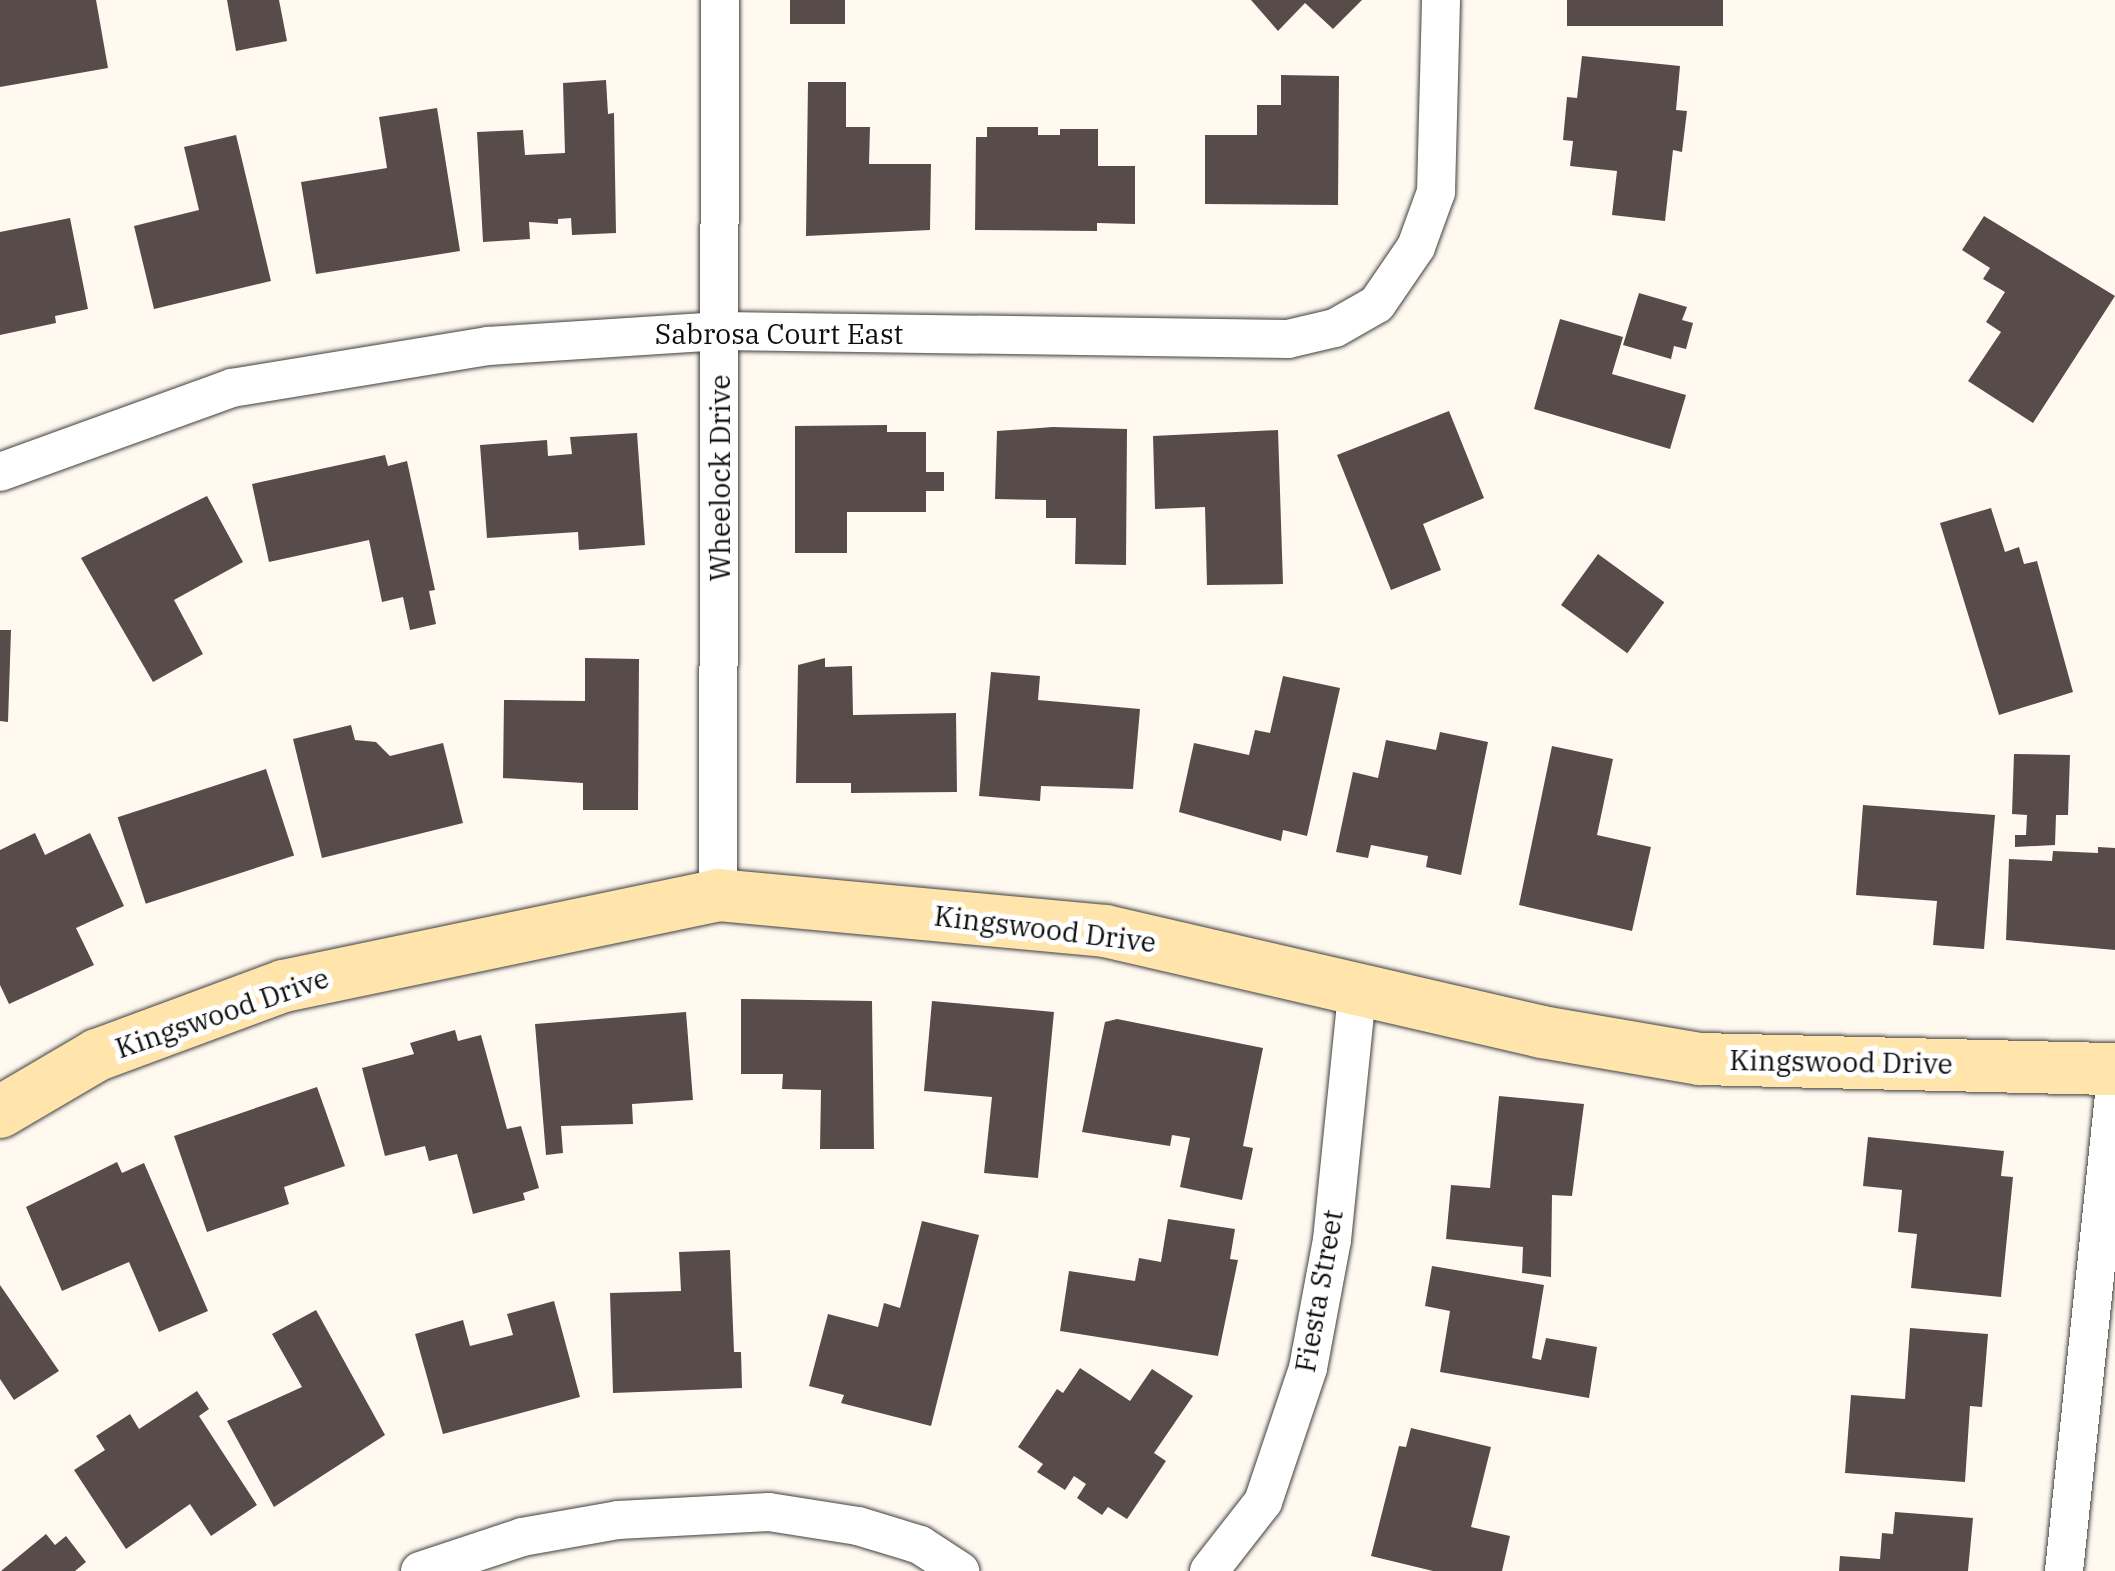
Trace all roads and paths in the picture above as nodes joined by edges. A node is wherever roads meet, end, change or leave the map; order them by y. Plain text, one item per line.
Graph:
1 (720, 0) edge
2 (1441, 0) edge
3 (721, 331) junction
4 (0, 472) edge
5 (718, 895) junction
6 (1358, 986) junction
7 (2115, 1069) edge
8 (2115, 1088) edge
9 (0, 1112) edge
10 (420, 1571) edge
11 (960, 1571) edge
12 (1208, 1571) edge
13 (2064, 1571) edge

1 - 3 street, Wheelock Drive
2 - 3 street, Sabrosa Court East
3 - 4 street, Sabrosa Court East
3 - 5 street, Wheelock Drive
5 - 6 street, Kingswood Drive
5 - 9 street, Kingswood Drive
6 - 7 street, Kingswood Drive
6 - 12 street, Fiesta Street
8 - 13 street
10 - 11 street

